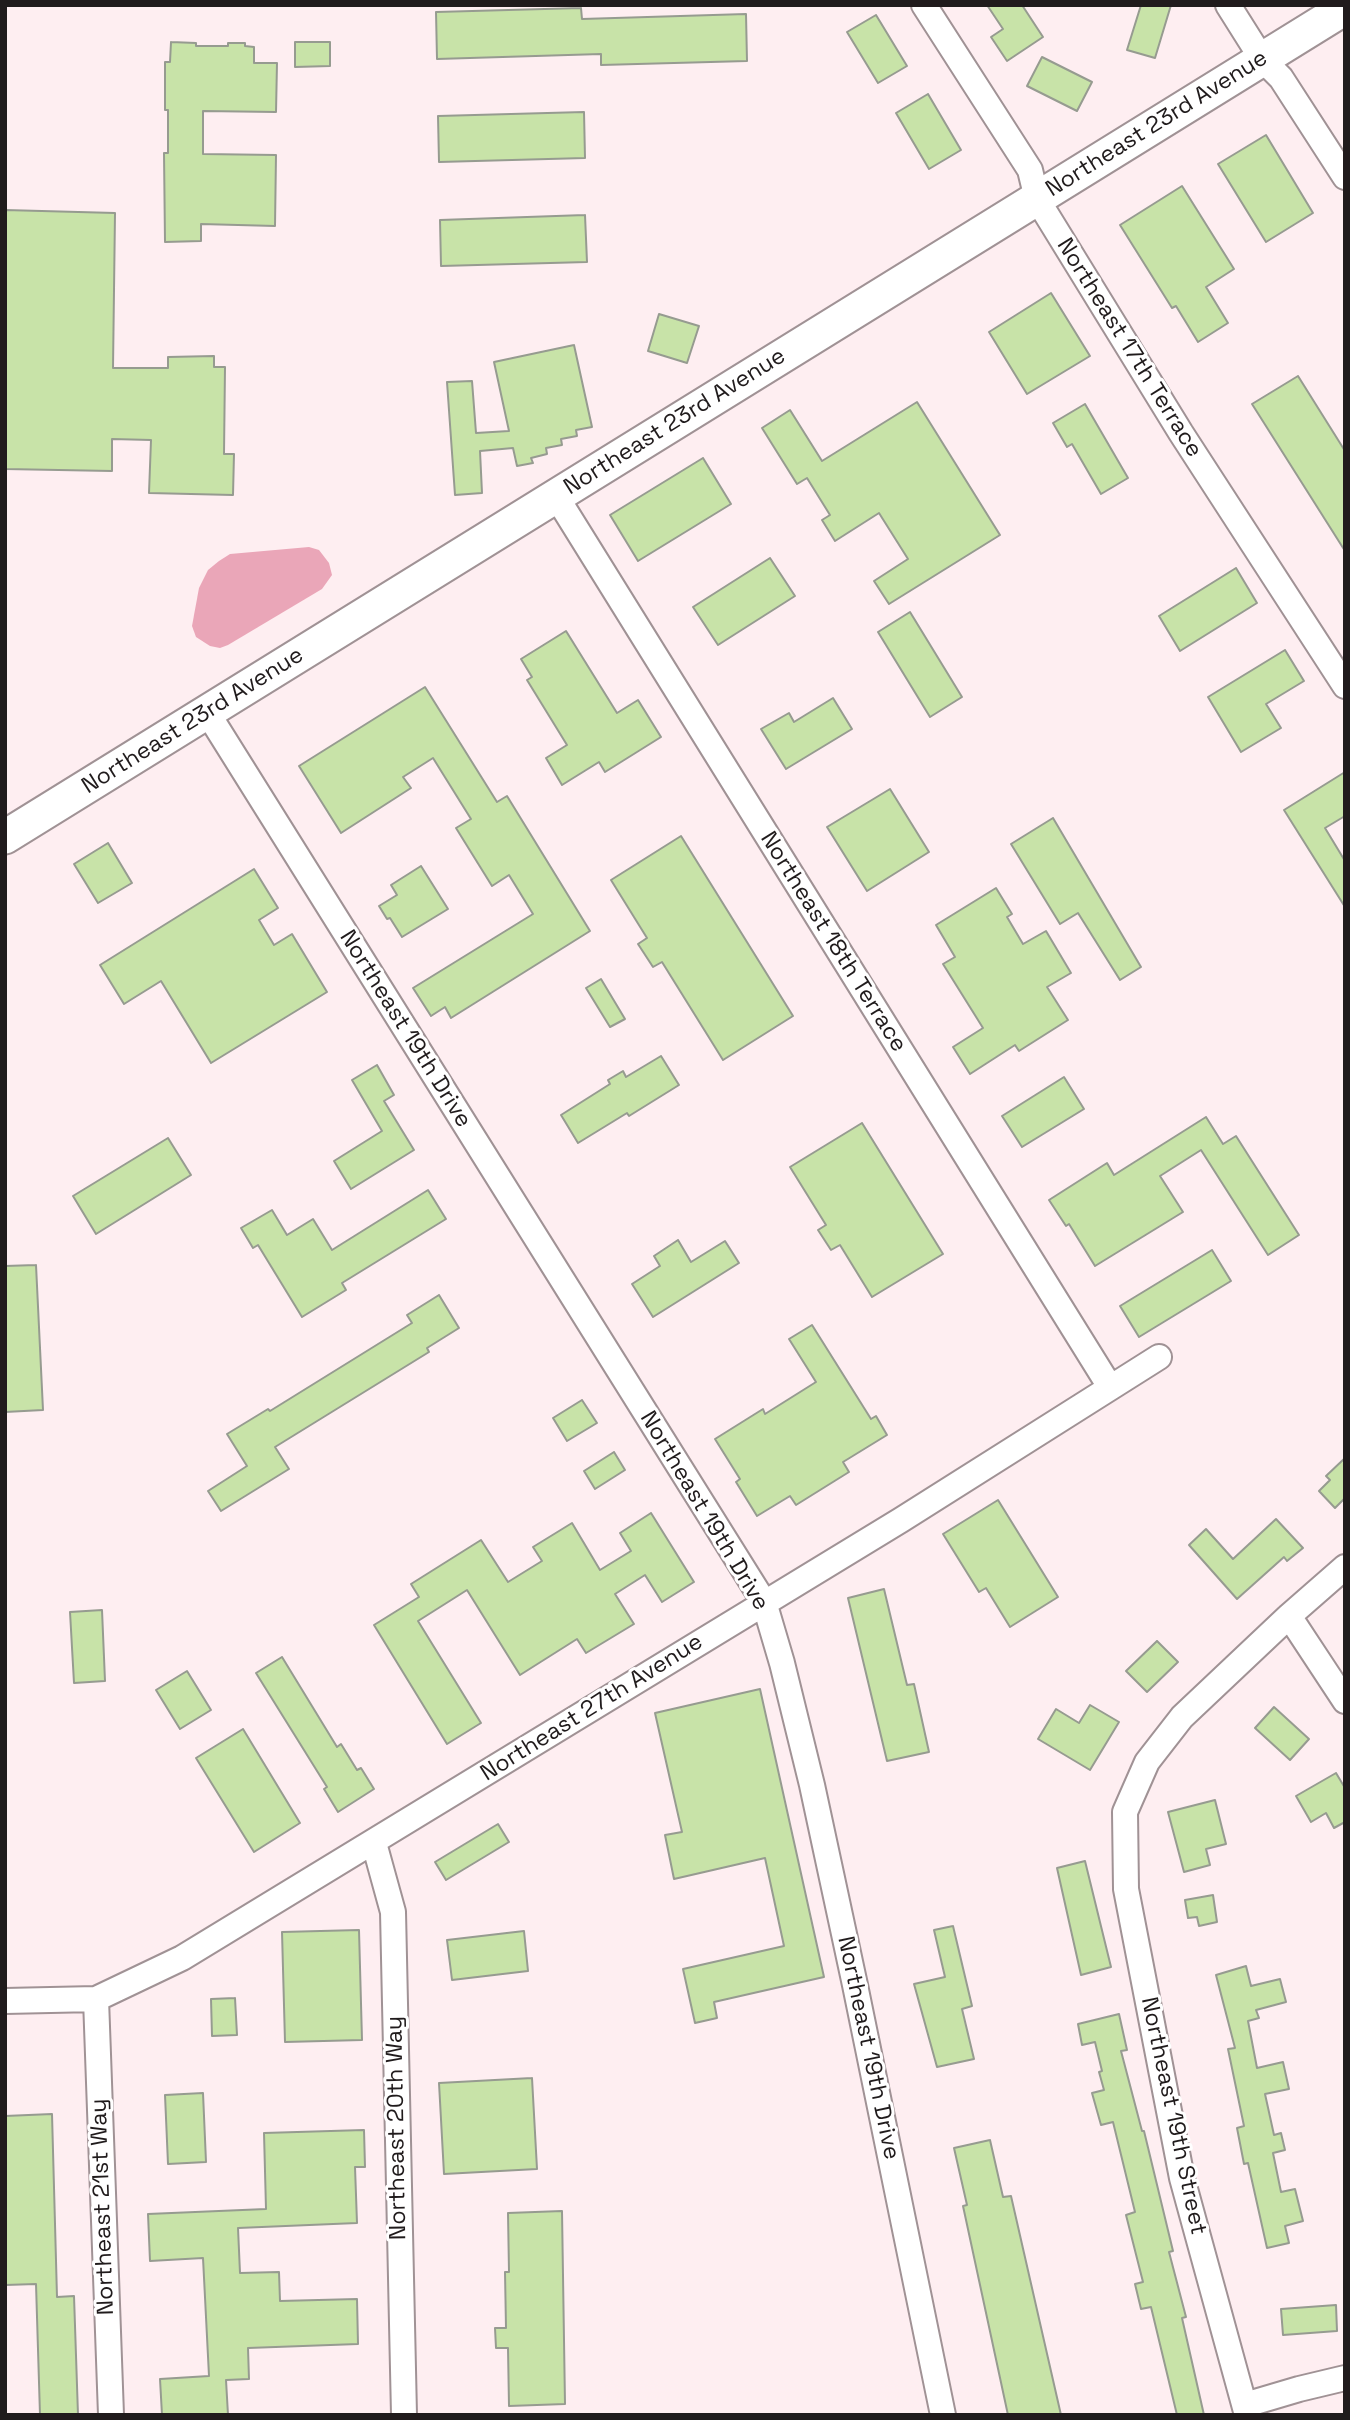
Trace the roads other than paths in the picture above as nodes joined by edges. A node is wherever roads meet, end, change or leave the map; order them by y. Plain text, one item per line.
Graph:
1 (924, 5) edge
2 (1228, 5) edge
3 (1345, 8) edge
4 (1262, 59) junction
5 (1345, 177) edge
6 (1037, 199) junction
7 (556, 496) junction
8 (1345, 685) edge
9 (207, 712) junction
10 (5, 837) edge
11 (1159, 1357) dead end
12 (1110, 1387) junction
13 (1345, 1567) edge
14 (764, 1602) junction
15 (1289, 1616) junction
16 (1345, 1701) edge
17 (373, 1843) junction
18 (96, 1999) junction
19 (5, 2001) edge
20 (1345, 2378) edge
21 (1246, 2410) edge
22 (110, 2415) edge
23 (404, 2415) edge
24 (943, 2415) edge

1 - 6 street, Northeast 17th Terrace
2 - 4 street
3 - 4 main road, Northeast 23rd Avenue
4 - 5 street
4 - 6 main road, Northeast 23rd Avenue
6 - 7 main road, Northeast 23rd Avenue
6 - 8 street, Northeast 17th Terrace
7 - 9 main road, Northeast 23rd Avenue
7 - 12 street, Northeast 18th Terrace
9 - 10 main road, Northeast 23rd Avenue
9 - 14 street, Northeast 19th Drive
11 - 12 street, Northeast 27th Avenue
12 - 14 street, Northeast 27th Avenue
13 - 15 street
14 - 17 street, Northeast 27th Avenue
14 - 24 street, Northeast 19th Drive
15 - 16 street
15 - 21 street, Northeast 19th Street
17 - 18 street, Northeast 27th Avenue
17 - 23 street, Northeast 20th Way
18 - 19 street, Northeast 27th Avenue
18 - 22 street, Northeast 21st Way
20 - 21 street

